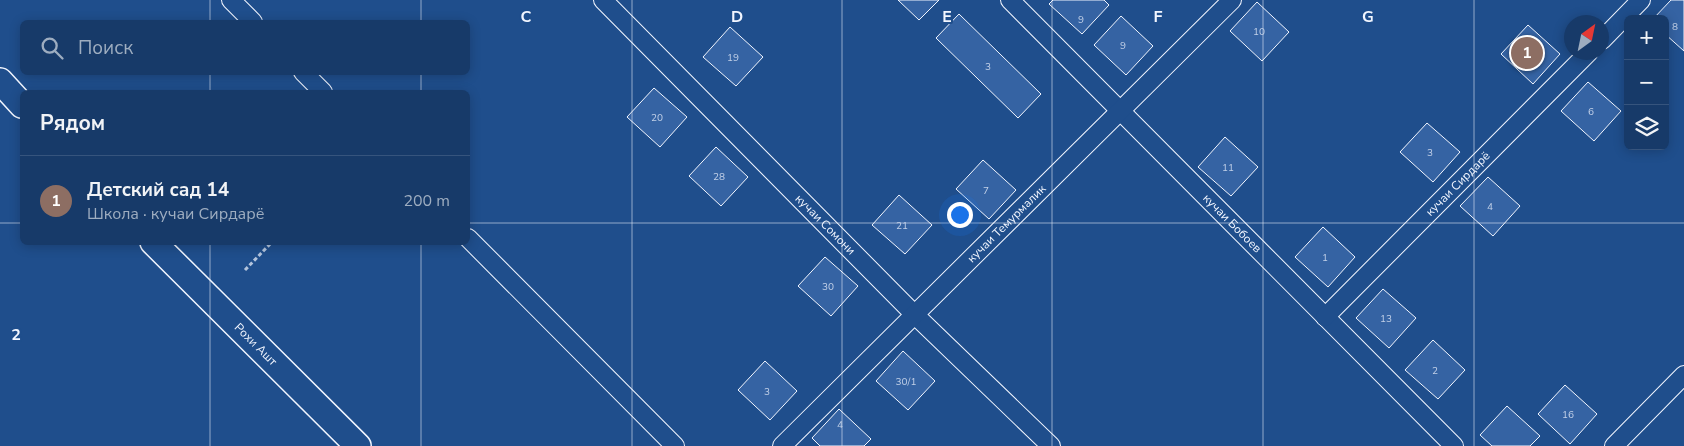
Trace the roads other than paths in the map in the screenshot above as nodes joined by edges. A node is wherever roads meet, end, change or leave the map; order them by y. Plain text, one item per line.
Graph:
1 (231, 0) edge
2 (603, 0) edge
3 (1010, 0) edge
4 (1232, 0) edge
5 (1641, 0) edge
6 (251, 20) edge
7 (1609, 33) edge
8 (1581, 60) edge
9 (306, 75) edge
10 (0, 80) edge
11 (321, 90) edge
12 (20, 103) edge
13 (1120, 112) junction
14 (470, 240) edge
15 (155, 245) edge
16 (916, 314) junction
17 (1325, 317) junction
18 (1684, 375) edge
19 (358, 446) edge
20 (675, 446) edge
21 (782, 446) edge
22 (1051, 446) edge
23 (1454, 446) edge
24 (1614, 446) edge

1 - 6 street
2 - 16 street, кучаи Сомони
3 - 13 street, кучаи Бобоев
4 - 13 street, кучаи Темурмалик
5 - 7 street
8 - 17 street, кучаи Сирдарё
9 - 11 street
10 - 12 main road
13 - 16 street, кучаи Темурмалик
13 - 17 street, кучаи Бобоев
14 - 20 street
15 - 19 main road, Рохи Ашт
16 - 21 street, кучаи Темурмалик
16 - 22 street, кучаи Сомони
17 - 23 street, кучаи Бобоев
18 - 24 street

